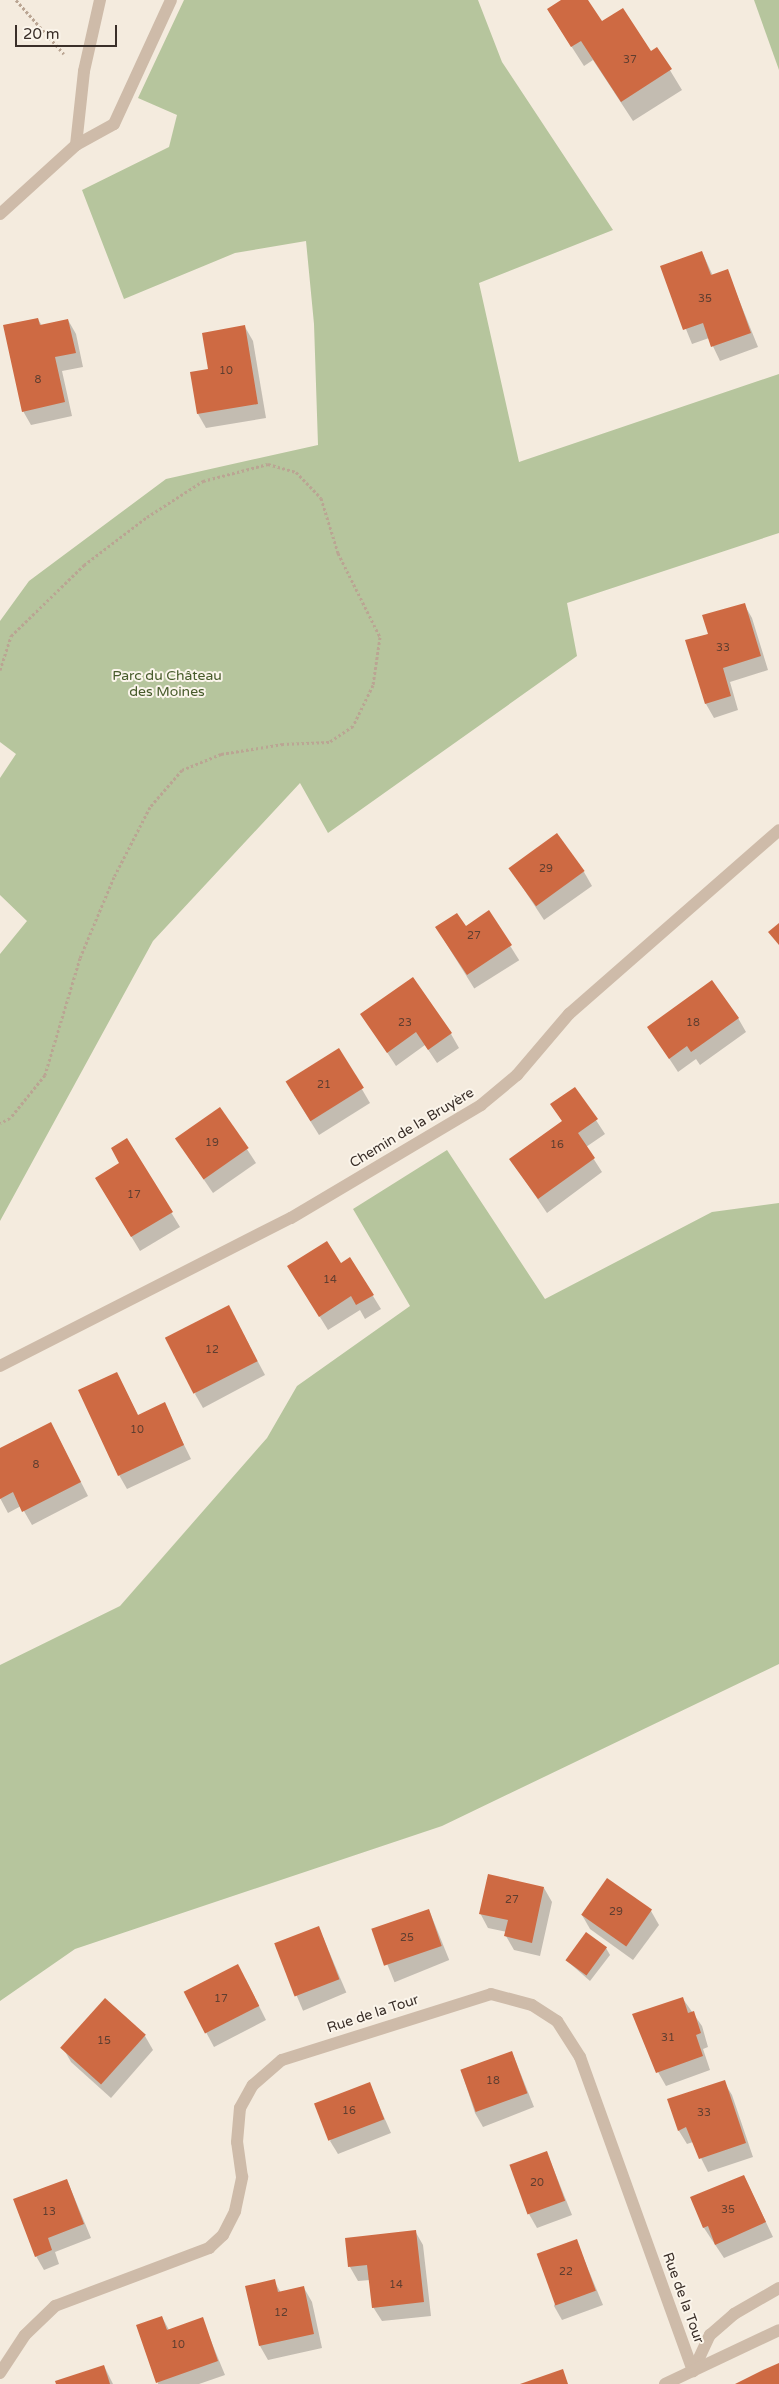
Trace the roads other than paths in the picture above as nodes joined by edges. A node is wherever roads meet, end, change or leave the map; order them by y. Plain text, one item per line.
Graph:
1 (100, 0) edge
2 (171, 0) edge
3 (76, 145) junction
4 (0, 214) edge
5 (779, 830) edge
6 (0, 1366) edge
7 (779, 2288) edge
8 (779, 2330) edge
9 (693, 2371) junction
10 (0, 2373) edge
11 (665, 2384) edge

1 - 3 street
2 - 3 street
3 - 4 street
5 - 6 street, Chemin de la Bruyère
7 - 9 street
8 - 9 street
9 - 10 street, Rue de la Tour
9 - 11 street

